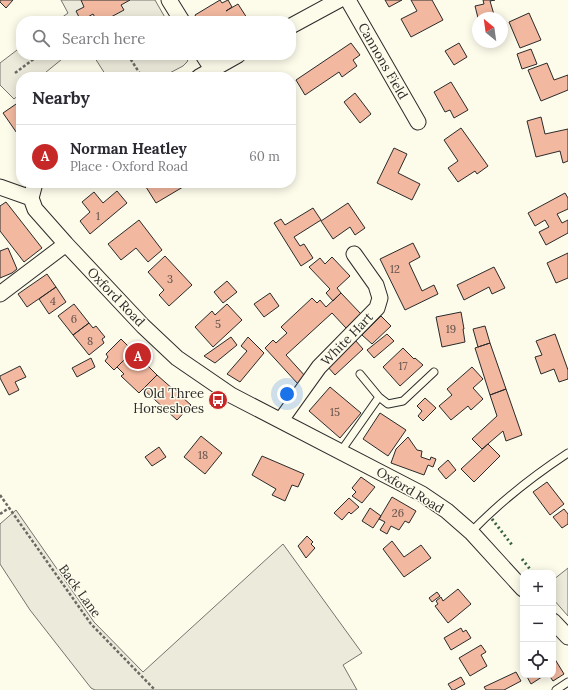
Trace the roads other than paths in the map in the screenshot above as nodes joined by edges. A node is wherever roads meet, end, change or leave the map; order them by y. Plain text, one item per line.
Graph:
1 (169, 0) edge
2 (339, 0) edge
3 (348, 0) edge
4 (179, 16) edge
5 (296, 23) edge
6 (207, 60) edge
7 (229, 60) edge
8 (212, 69) junction
9 (207, 72) edge
10 (418, 122) dead end
11 (0, 187) edge
12 (34, 188) edge
13 (31, 198) junction
14 (66, 244) junction
15 (354, 254) dead end
16 (0, 294) edge
17 (434, 372) dead end
18 (360, 374) dead end
19 (379, 397) junction
20 (281, 420) junction
21 (341, 451) junction
22 (568, 453) edge
23 (471, 532) junction
24 (520, 586) edge
25 (556, 624) edge
26 (568, 637) edge
27 (568, 682) edge
28 (556, 690) edge

1 - 4 street
2 - 5 street
3 - 10 street, Cannons Field
6 - 8 street
7 - 8 street
8 - 9 street
11 - 13 street
12 - 13 street
13 - 14 street, Oxford Road
14 - 16 street
14 - 20 street, Oxford Road
15 - 20 street, White Hart
17 - 19 lane
18 - 19 lane
19 - 21 lane
20 - 21 street, Oxford Road
21 - 23 street, Oxford Road
22 - 23 lane
23 - 24 street, Oxford Road
25 - 26 street
27 - 28 lane

